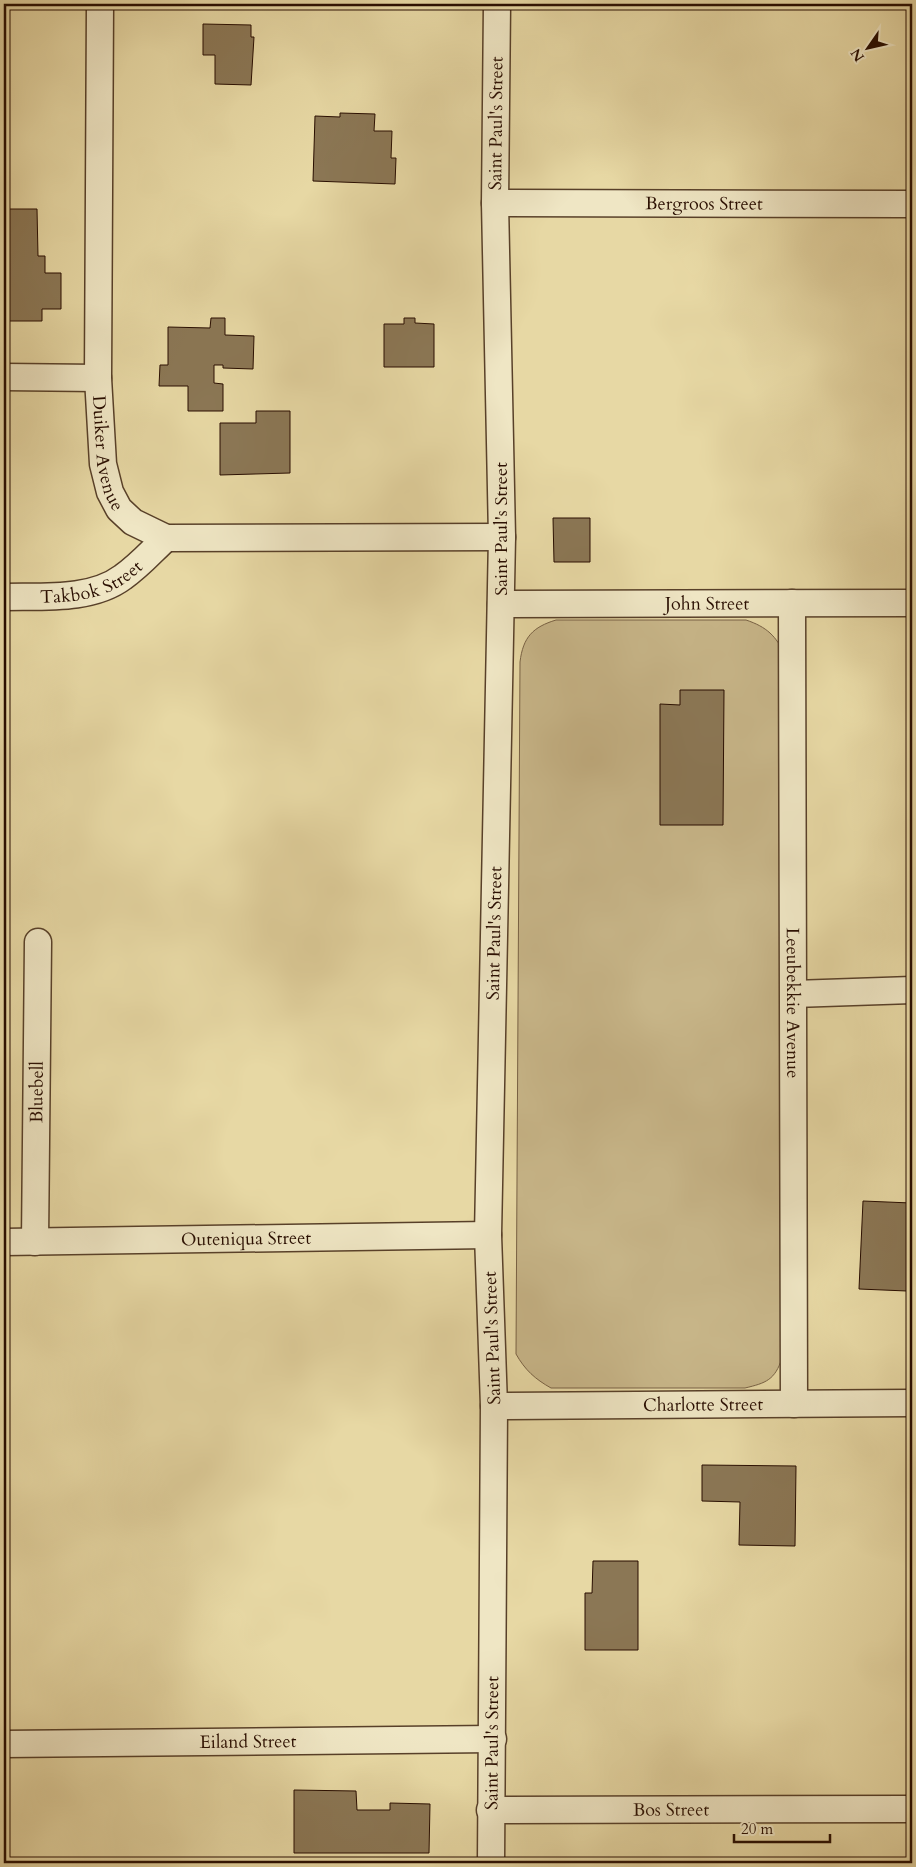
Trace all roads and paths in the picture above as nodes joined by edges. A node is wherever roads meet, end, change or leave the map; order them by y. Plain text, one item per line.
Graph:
1 (100, 4) edge
2 (497, 4) edge
3 (495, 203) junction
4 (912, 204) edge
5 (4, 377) edge
6 (98, 378) junction
7 (502, 537) junction
8 (166, 538) junction
9 (4, 597) edge
10 (792, 603) junction
11 (912, 603) edge
12 (501, 604) junction
13 (38, 942) dead end
14 (912, 990) edge
15 (794, 994) junction
16 (488, 1235) junction
17 (4, 1242) edge
18 (35, 1242) junction
19 (912, 1403) edge
20 (794, 1404) junction
21 (494, 1406) junction
22 (493, 1739) junction
23 (4, 1744) edge
24 (912, 1809) edge
25 (490, 1810) junction
26 (491, 1863) edge

1 - 6 street, Duiker Avenue
2 - 3 street, Saint Paul's Street
3 - 4 street, Bergroos Street
3 - 7 street, Saint Paul's Street
5 - 6 street
6 - 8 street, Duiker Avenue
7 - 8 street, Duiker Avenue
7 - 12 street, Saint Paul's Street
8 - 9 street, Takbok Street
10 - 11 street, John Street
10 - 12 street, John Street
10 - 15 street, Leeubekkie Avenue
12 - 16 street, Saint Paul's Street
13 - 18 street, Bluebell
14 - 15 street
15 - 20 street, Leeubekkie Avenue
16 - 18 street, Outeniqua Street
16 - 21 street, Saint Paul's Street
17 - 18 street, Outeniqua Street
19 - 20 street, Charlotte Street
20 - 21 street, Charlotte Street
21 - 22 street, Saint Paul's Street
22 - 23 street, Eiland Street
22 - 25 street, Saint Paul's Street
24 - 25 street, Bos Street
25 - 26 street, Saint Paul's Street

